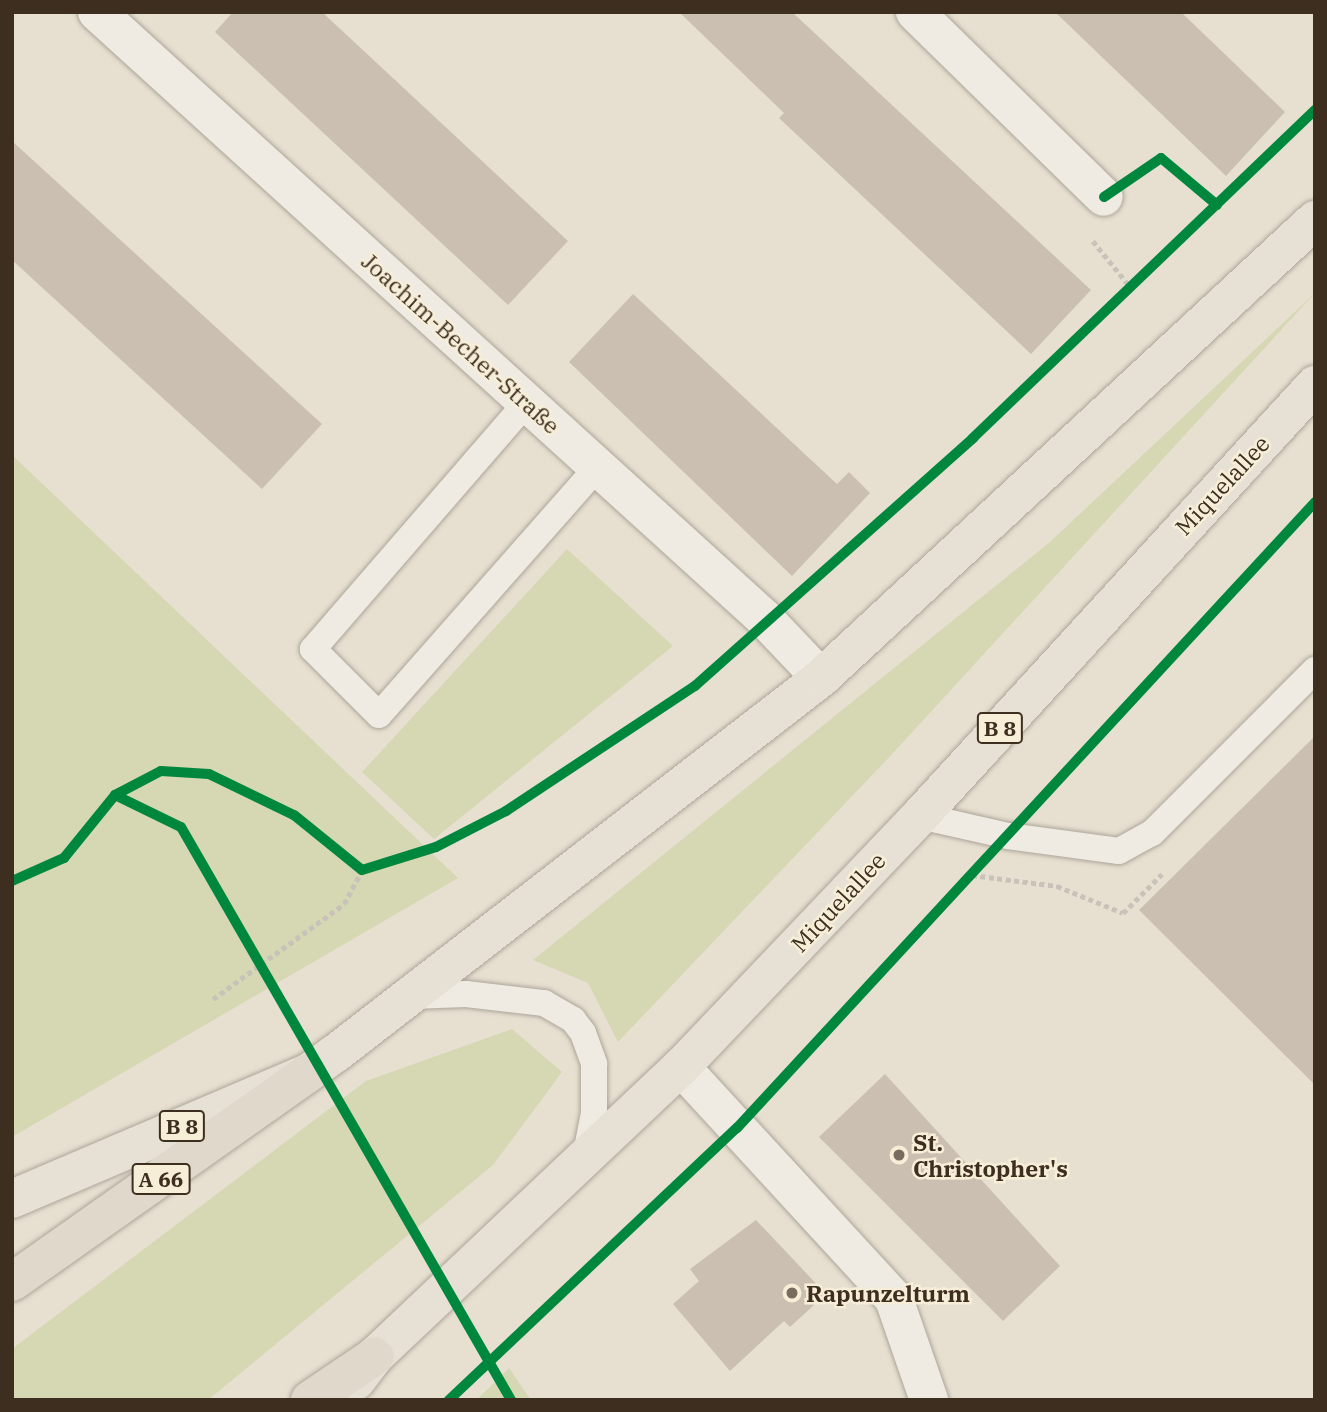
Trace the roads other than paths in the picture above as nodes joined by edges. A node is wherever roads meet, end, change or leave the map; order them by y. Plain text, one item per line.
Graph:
1 (97, 12) edge
2 (915, 12) edge
3 (1104, 197) road end
4 (1315, 220) edge
5 (1315, 385) edge
6 (527, 402) junction
7 (598, 467) junction
8 (1315, 670) edge
9 (821, 678) junction
10 (920, 816) junction
11 (411, 996) junction
12 (681, 1067) junction
13 (308, 1073) junction
14 (585, 1161) junction
15 (12, 1199) edge
16 (12, 1282) edge
17 (375, 1356) junction
18 (310, 1400) edge
19 (341, 1400) edge
20 (929, 1400) edge

1 - 6 street, Joachim-Becher-Straße
2 - 3 street
4 - 9 main road, B 8
5 - 10 main road, Miquelallee / B 8
6 - 7 street, Joachim-Becher-Straße
6 - 7 lane
7 - 9 street, Joachim-Becher-Straße
8 - 10 lane
9 - 11 main road, B 8
10 - 12 main road, Miquelallee / B 8
11 - 13 main road, B 8
11 - 14 lane
12 - 14 main road, Miquelallee / B 8
12 - 20 street
13 - 15 main road, B 8
13 - 16 highway, A 66
14 - 17 main road, Miquelallee / B 8
17 - 18 highway
17 - 19 main road, Miquelallee / B 8

